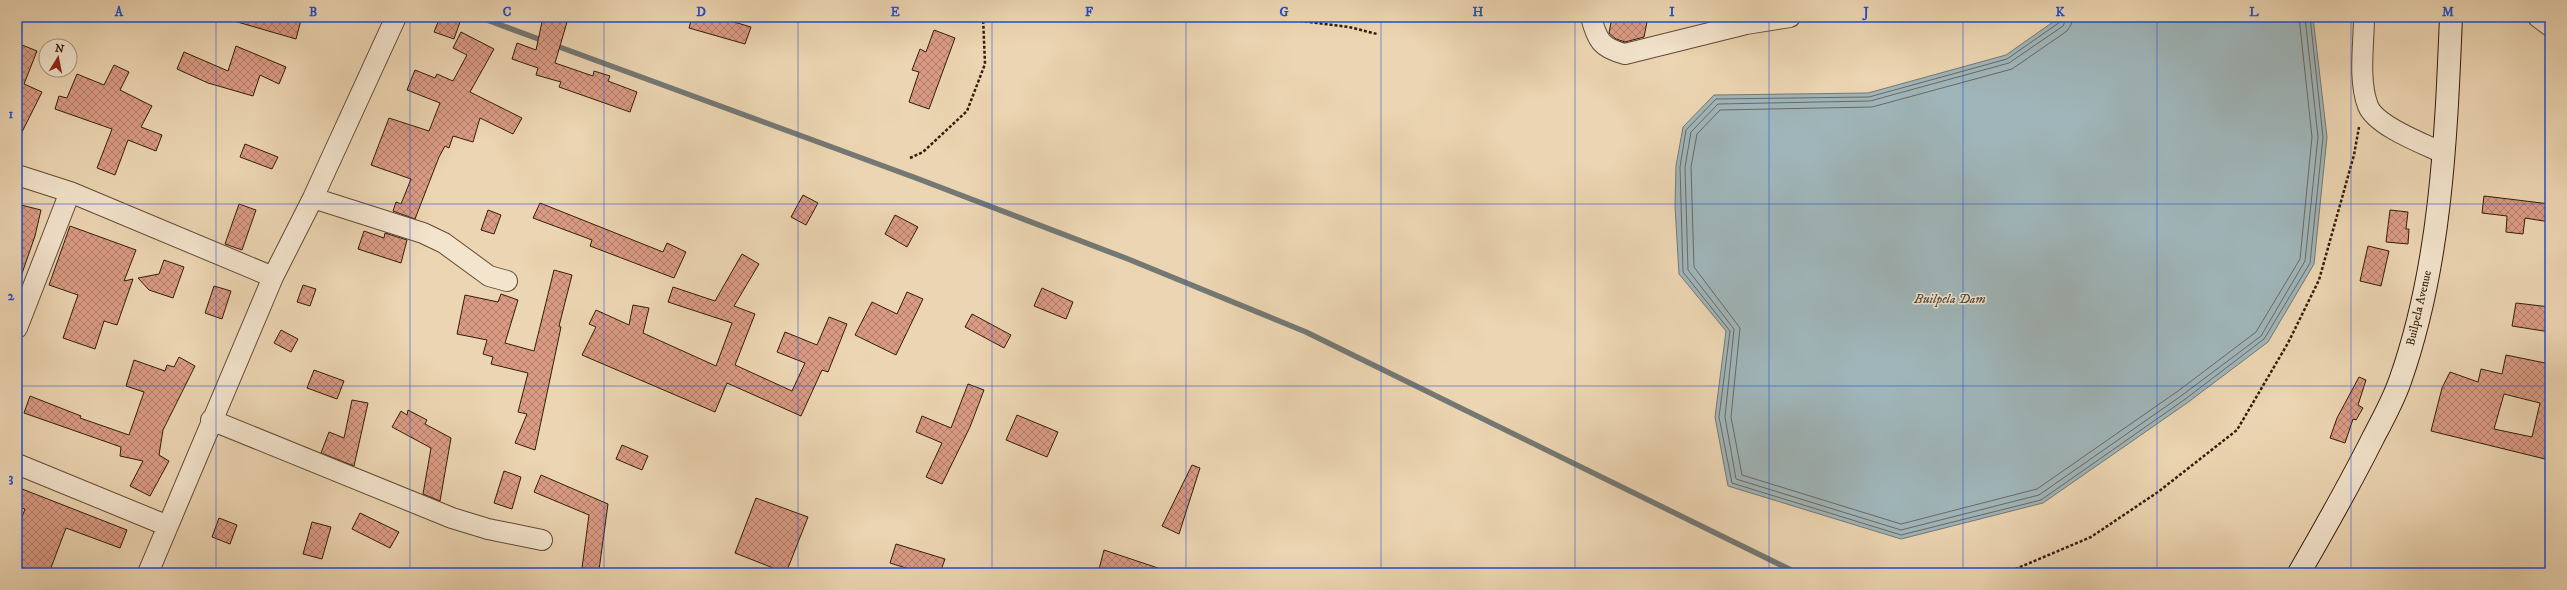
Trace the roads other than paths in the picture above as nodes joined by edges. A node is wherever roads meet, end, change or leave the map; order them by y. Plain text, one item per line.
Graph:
1 (396, 17) edge
2 (1591, 17) edge
3 (1790, 17) edge
4 (2364, 17) edge
5 (2451, 17) edge
6 (2538, 17) edge
7 (2550, 26) edge
8 (2443, 153) junction
9 (17, 175) edge
10 (70, 192) junction
11 (313, 198) junction
12 (273, 277) junction
13 (507, 281) dead end
14 (17, 328) edge
15 (211, 420) junction
16 (17, 464) edge
17 (168, 526) junction
18 (542, 540) dead end
19 (148, 573) edge
20 (2299, 573) edge

1 - 11 street
2 - 3 street
4 - 8 street
5 - 8 street, Builpela Avenue
6 - 7 street
8 - 20 street, Builpela Avenue
9 - 10 street
10 - 12 street
10 - 14 street
11 - 12 street
11 - 13 street
12 - 15 street
15 - 17 street
15 - 18 street
16 - 17 street
17 - 19 street

